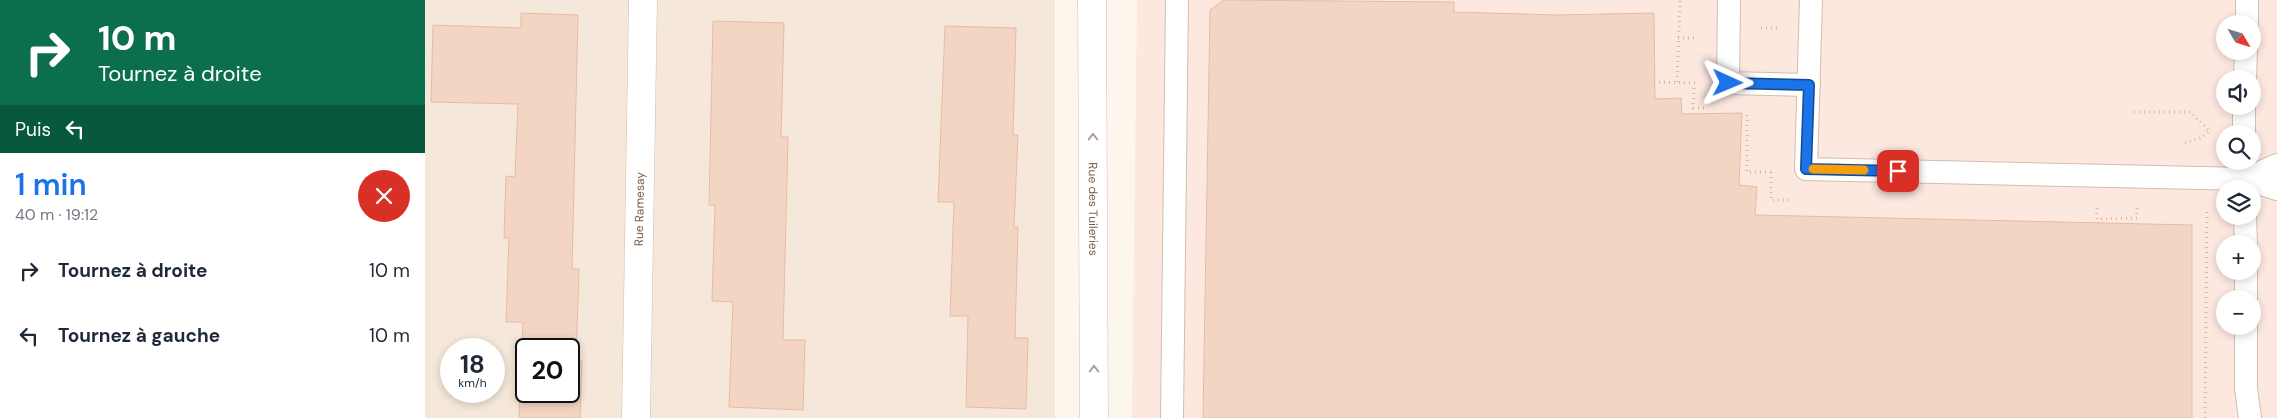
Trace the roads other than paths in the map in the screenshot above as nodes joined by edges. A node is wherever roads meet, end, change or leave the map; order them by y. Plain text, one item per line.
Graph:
1 (643, 0) edge
2 (1092, 0) edge
3 (1177, 0) edge
4 (1729, 0) edge
5 (1811, 0) edge
6 (2247, 0) edge
7 (2247, 15) edge
8 (1809, 85) junction
9 (2277, 164) edge
10 (2245, 176) edge
11 (2277, 189) edge
12 (2246, 335) edge
13 (636, 418) edge
14 (1095, 418) edge
15 (1172, 418) edge
16 (2250, 418) edge

1 - 13 street, Rue Ramesay
14 -> 2 street, Rue des Tuileries
3 - 15 lane
4 - 8 lane
5 - 8 lane
6 - 7 lane
8 - 10 lane
9 - 10 lane
10 - 11 lane
12 - 16 lane

